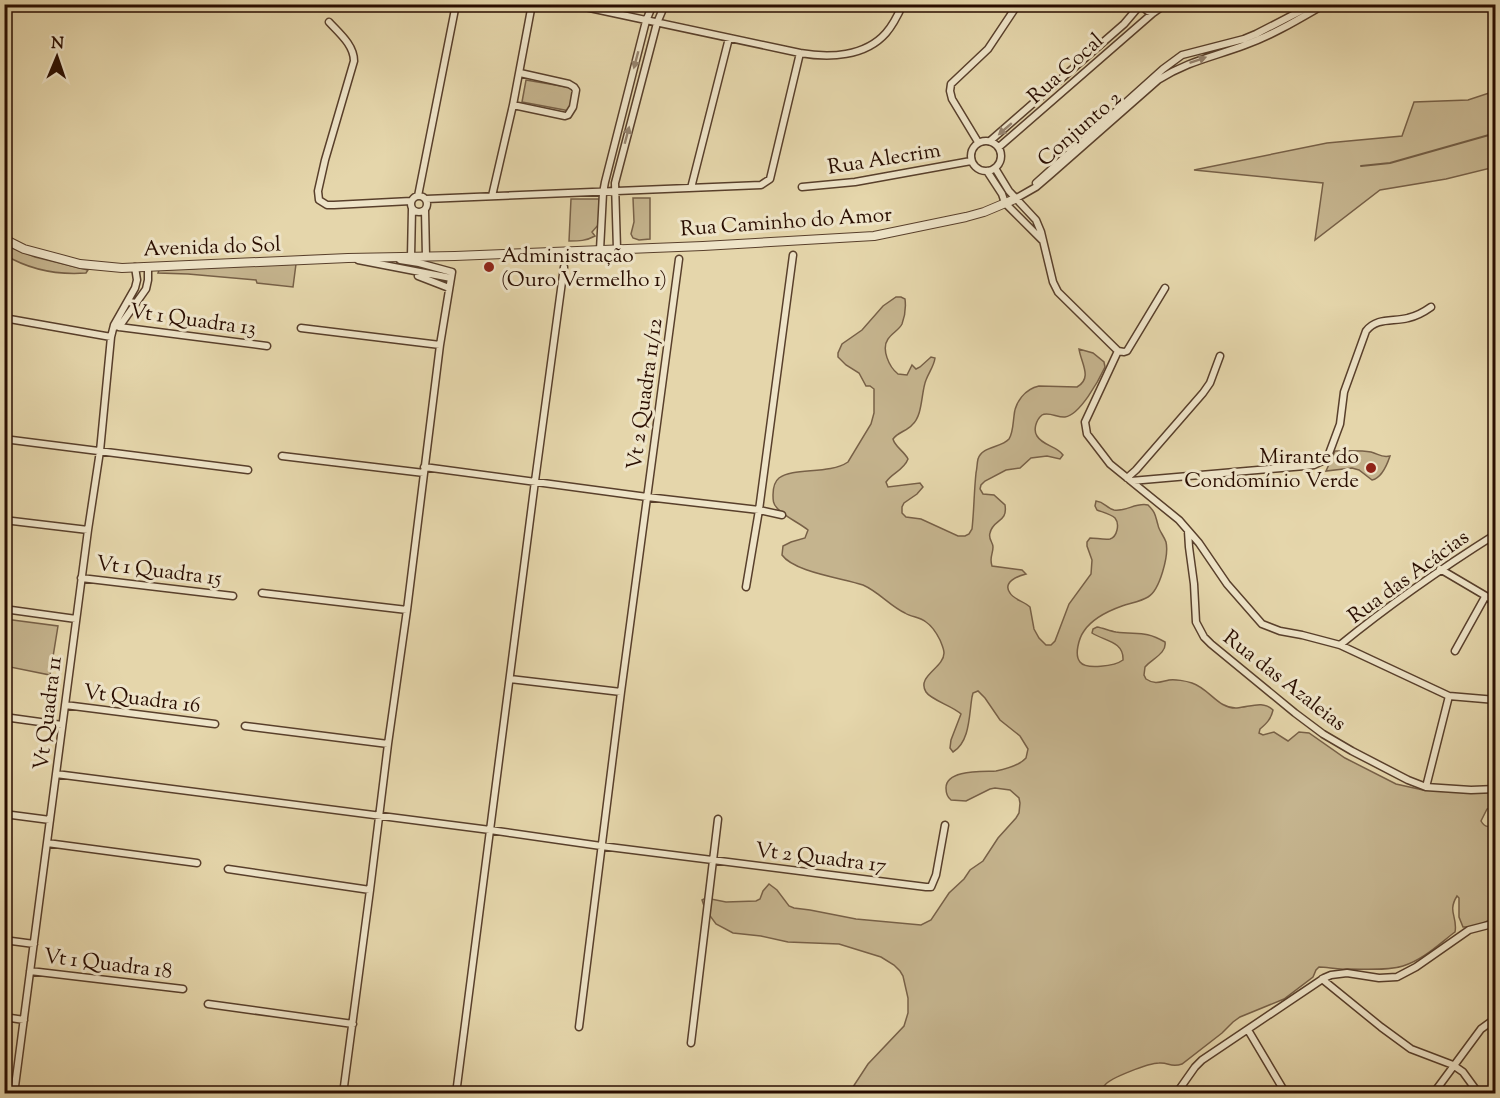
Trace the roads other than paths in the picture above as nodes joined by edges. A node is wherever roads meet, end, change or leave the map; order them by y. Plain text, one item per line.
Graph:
1 (456, 4) edge
2 (532, 4) edge
3 (571, 4) edge
4 (653, 4) edge
5 (665, 4) edge
6 (903, 4) edge
7 (1018, 4) edge
8 (1142, 4) edge
9 (1161, 4) edge
10 (1314, 4) edge
11 (1325, 4) edge
12 (1153, 13) junction
13 (646, 21) junction
14 (329, 22) dead end
15 (657, 23) junction
16 (1257, 37) junction
17 (729, 38) junction
18 (800, 54) junction
19 (520, 73) junction
20 (513, 105) junction
21 (990, 141) junction
22 (978, 142) junction
23 (999, 147) junction
24 (971, 161) junction
25 (995, 168) junction
26 (987, 171) junction
27 (802, 187) dead end
28 (690, 188) junction
29 (1033, 189) joint
30 (615, 192) junction
31 (603, 193) junction
32 (418, 196) junction
33 (492, 196) junction
34 (426, 199) junction
35 (1015, 199) junction
36 (1005, 203) junction
37 (412, 205) junction
38 (425, 210) junction
39 (617, 230) junction
40 (602, 231) junction
41 (4, 239) edge
42 (1041, 240) junction
43 (617, 249) junction
44 (600, 250) junction
45 (793, 255) dead end
46 (426, 256) junction
47 (411, 257) junction
48 (348, 258) junction
49 (379, 258) junction
50 (679, 259) dead end
51 (135, 267) junction
52 (148, 267) junction
53 (564, 267) dead end
54 (395, 268) junction
55 (451, 275) junction
56 (135, 288) junction
57 (449, 288) junction
58 (1165, 288) dead end
59 (146, 289) junction
60 (1431, 307) dead end
61 (4, 318) edge
62 (301, 328) dead end
63 (114, 330) junction
64 (440, 345) junction
65 (267, 346) dead end
66 (1118, 351) junction
67 (1220, 356) dead end
68 (4, 439) edge
69 (100, 451) junction
70 (282, 456) dead end
71 (248, 470) dead end
72 (424, 470) junction
73 (1129, 479) junction
74 (535, 481) junction
75 (647, 497) junction
76 (759, 510) junction
77 (782, 514) dead end
78 (4, 519) edge
79 (88, 530) junction
80 (1188, 531) junction
81 (1496, 534) edge
82 (1199, 543) junction
83 (1192, 564) junction
84 (1440, 569) junction
85 (81, 578) junction
86 (746, 587) dead end
87 (262, 592) dead end
88 (233, 596) dead end
89 (1485, 597) junction
90 (1496, 602) edge
91 (4, 609) edge
92 (406, 610) junction
93 (76, 619) junction
94 (1340, 645) junction
95 (1455, 651) dead end
96 (510, 679) junction
97 (621, 692) junction
98 (1449, 696) junction
99 (1496, 700) edge
100 (65, 705) junction
101 (4, 717) edge
102 (215, 724) dead end
103 (62, 725) junction
104 (245, 726) dead end
105 (388, 744) junction
106 (56, 774) junction
107 (1426, 787) junction
108 (1496, 789) edge
109 (4, 814) edge
110 (379, 815) junction
111 (718, 819) dead end
112 (50, 820) junction
113 (945, 825) dead end
114 (490, 830) junction
115 (47, 843) junction
116 (601, 846) junction
117 (713, 860) junction
118 (197, 863) dead end
119 (228, 869) dead end
120 (370, 890) junction
121 (1496, 923) edge
122 (4, 940) edge
123 (34, 944) junction
124 (30, 971) junction
125 (1322, 979) junction
126 (183, 989) dead end
127 (208, 1004) dead end
128 (4, 1017) edge
129 (1496, 1018) edge
130 (24, 1020) junction
131 (352, 1024) junction
132 (579, 1027) dead end
133 (1248, 1030) junction
134 (691, 1043) dead end
135 (1453, 1065) junction
136 (14, 1094) edge
137 (343, 1094) edge
138 (456, 1094) edge
139 (1176, 1094) edge
140 (1286, 1094) edge
141 (1433, 1094) edge
142 (1479, 1094) edge

1 - 32 street
2 - 19 street
3 - 13 street
4 - 13 street
5 - 15 street
6 - 18 street
7 - 22 street
8 - 12 street
8 -> 21 street, Rua Cocal
9 - 12 street, Rua Cocal
10 - 16 street, Conjunto 2
11 - 16 street, Conjunto 2
12 - 23 street, Rua Cocal
13 - 15 street
13 -> 31 street
14 - 37 street
15 - 17 street
30 -> 15 street
16 - 29 street, Conjunto 2
17 - 18 street
17 - 28 street
18 - 28 street, Rua Caminho do Amor
19 - 20 street
19 - 20 street
20 - 33 street
21 - 22 street
21 - 23 street
22 - 24 street
23 - 25 street
24 - 26 street
24 - 27 street, Rua Alecrim
25 - 26 street
25 - 35 street
26 - 36 street
28 - 30 street, Rua Caminho do Amor
29 - 35 street, Rua Caminho do Amor
30 - 31 street, Rua Caminho do Amor
30 - 39 street
31 - 33 street, Rua Caminho do Amor
31 - 40 street
32 - 34 street
32 - 37 street
33 - 34 street, Rua Caminho do Amor
34 - 38 street
35 - 36 street, Rua Caminho do Amor
35 - 42 street
36 - 42 street
36 - 43 street, Rua Caminho do Amor
37 - 38 street
37 - 47 street
38 - 46 street
39 - 40 street
39 - 43 street
40 - 44 street
41 - 51 street, Avenida do Sol
42 - 66 street
43 - 44 street, Rua Caminho do Amor
44 - 46 street, Rua Caminho do Amor
45 - 76 street
46 - 47 street, Avenida do Sol
47 - 49 street, Avenida do Sol
48 - 49 street, Avenida do Sol
48 - 52 street, Avenida do Sol
48 - 54 street
49 - 55 street
50 - 75 street, Vt 2 Quadra 11/12
51 - 52 street, Avenida do Sol
51 - 56 street
52 - 59 street
53 - 74 street
54 - 55 street
54 - 57 street
55 - 57 street
56 - 59 street
56 - 63 street
57 - 64 street
58 - 66 street
59 - 63 street
60 - 73 street
61 - 63 street
62 - 64 street
63 - 65 street, Vt 1 Quadra 13
63 - 69 street, Vt Quadra 11
64 - 72 street
66 - 73 street
67 - 73 street
68 - 69 street
69 - 71 street
69 - 79 street, Vt Quadra 11
70 - 72 street
72 - 74 street
72 - 92 street
73 - 80 street
74 - 75 street
74 - 96 street
75 - 76 street
75 - 97 street, Vt 2 Quadra 11/12
76 - 77 street
76 - 86 street
78 - 79 street
79 - 85 street, Vt Quadra 11
80 - 82 street
80 - 83 street
81 - 84 street, Rua das Acácias
82 - 83 street, Rua das Azaleias
82 - 94 street
83 - 107 street, Rua das Azaleias
84 - 89 street
84 - 94 street, Rua das Acácias
85 - 88 street, Vt 1 Quadra 15
85 - 93 street, Vt Quadra 11
87 - 92 street
89 - 90 street
89 - 95 street
91 - 93 street
92 - 105 street
93 - 100 street, Vt Quadra 11
94 - 98 street
96 - 97 street
96 - 114 street
97 - 116 street, Vt 2 Quadra 11/12
98 - 99 street
98 - 107 street
100 - 102 street, Vt Quadra 16
100 - 103 street, Vt Quadra 11
101 - 103 street
103 - 106 street, Vt Quadra 11
104 - 105 street
105 - 110 street
106 - 110 street, Vt 2 Quadra 17
106 - 112 street, Vt Quadra 11
107 - 108 street, Rua das Azaleias
109 - 112 street
110 - 114 street, Vt 2 Quadra 17
110 - 120 street
111 - 117 street
112 - 115 street, Vt Quadra 11
113 - 117 street, Vt 2 Quadra 17
114 - 116 street, Vt 2 Quadra 17
114 - 138 street
115 - 118 street
115 - 123 street, Vt Quadra 11
116 - 117 street, Vt 2 Quadra 17
116 - 132 street, Vt 2 Quadra 11/12
117 - 134 street
119 - 120 street
120 - 131 street
121 - 125 street
122 - 123 street
123 - 124 street, Vt Quadra 11
124 - 126 street, Vt 1 Quadra 18
124 - 130 street, Vt Quadra 11
125 - 133 street
125 - 135 street
127 - 131 street
128 - 130 street
129 - 135 street
130 - 136 street, Vt Quadra 11
131 - 137 street
133 - 139 street
133 - 140 street
135 - 141 street
135 - 142 street

